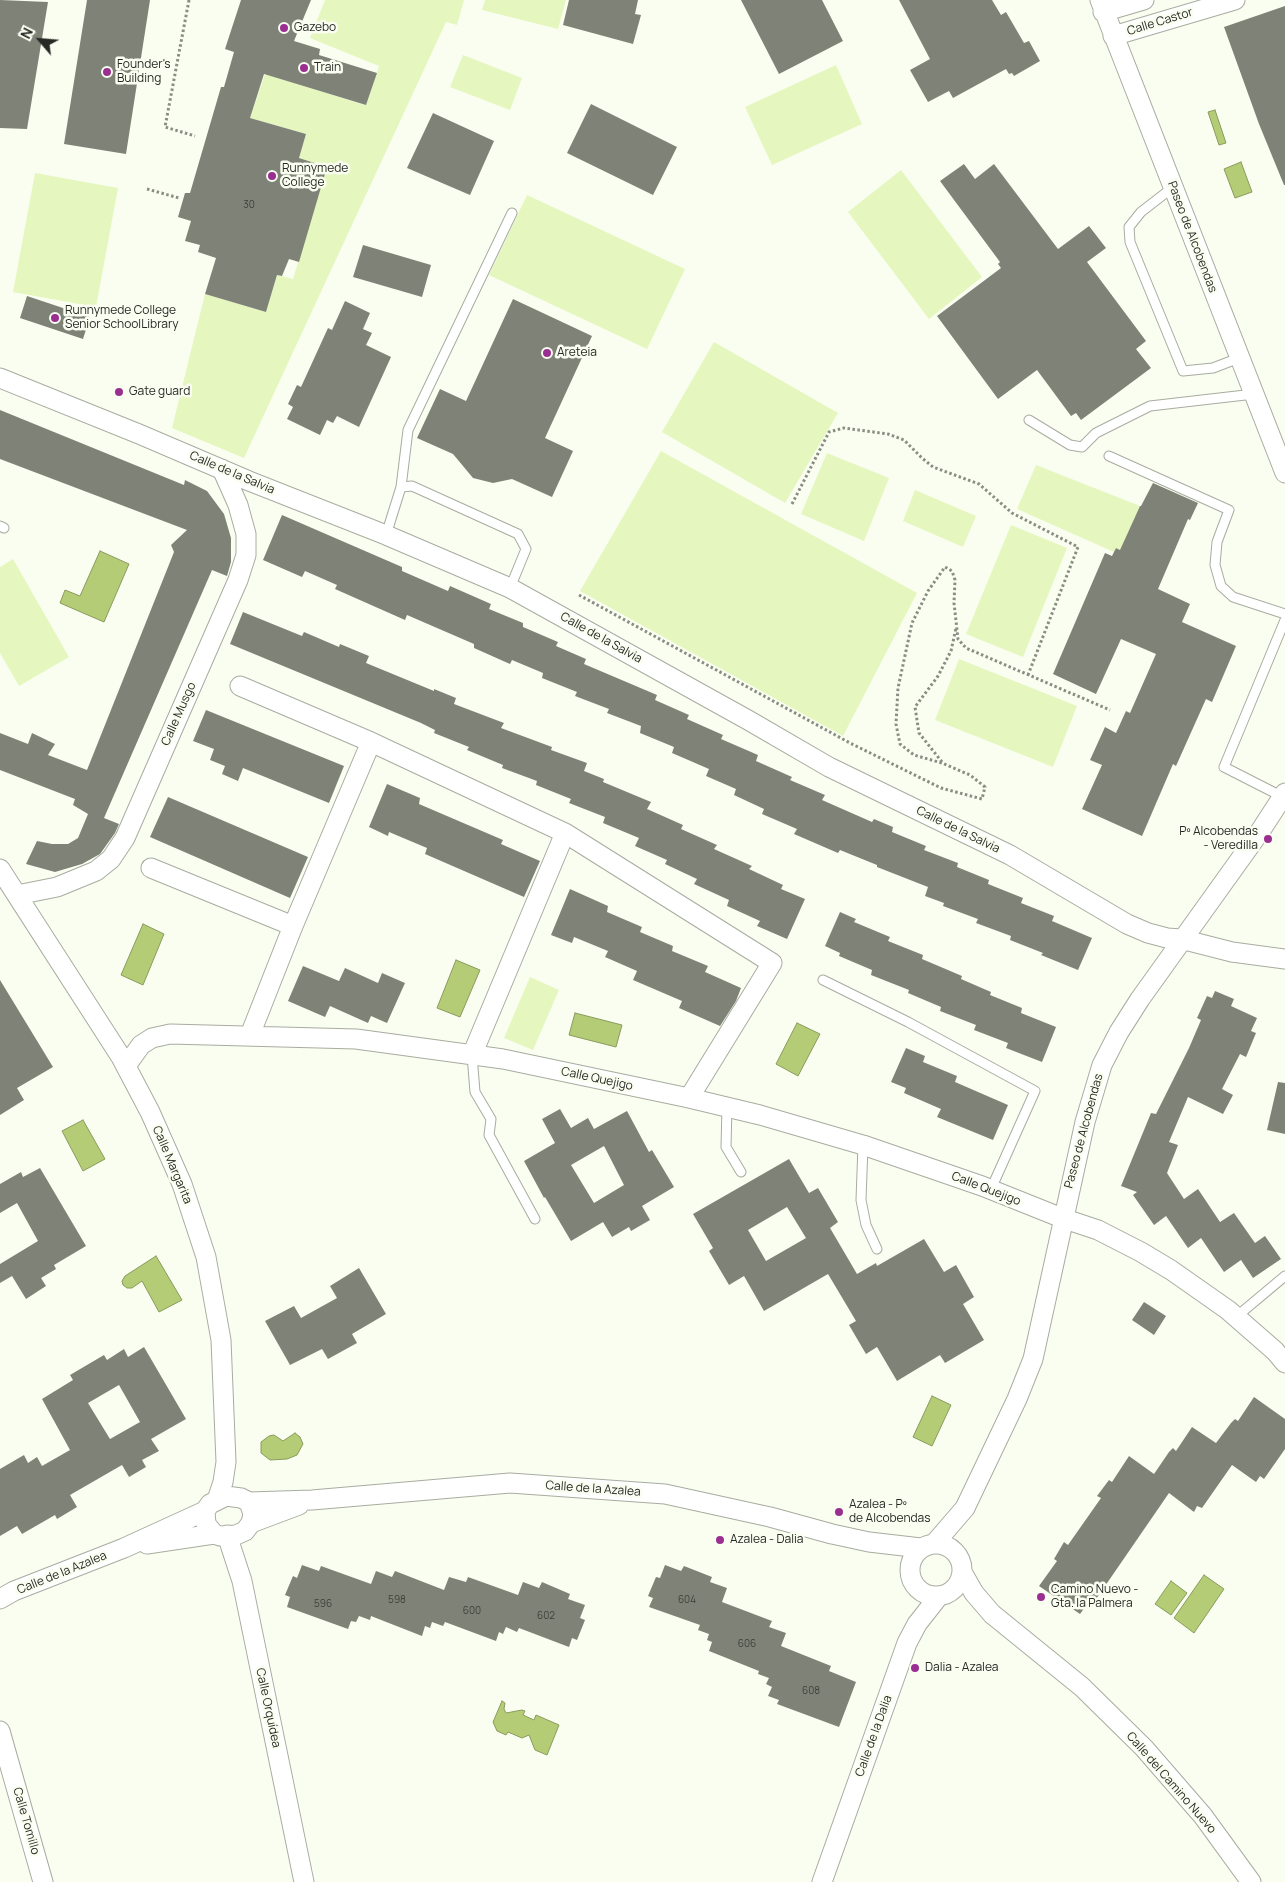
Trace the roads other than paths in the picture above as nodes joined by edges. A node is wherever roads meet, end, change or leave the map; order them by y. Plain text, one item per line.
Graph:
1 (1144, 0) edge
2 (1235, 0) edge
3 (1102, 6) edge
4 (1113, 36) junction
5 (1172, 188) junction
6 (512, 213) dead end
7 (1239, 358) junction
8 (0, 378) edge
9 (1254, 394) junction
10 (1029, 420) dead end
11 (1109, 456) dead end
12 (222, 469) junction
13 (1285, 473) edge
14 (401, 486) junction
15 (386, 535) junction
16 (510, 588) junction
17 (1285, 614) edge
18 (1285, 620) edge
19 (240, 686) dead end
20 (371, 742) junction
21 (1284, 795) edge
22 (564, 833) junction
23 (151, 868) dead end
24 (0, 869) edge
25 (17, 895) junction
26 (293, 926) junction
27 (1181, 939) junction
28 (1285, 959) edge
29 (824, 980) dead end
30 (250, 1036) junction
31 (472, 1055) junction
32 (126, 1066) junction
33 (689, 1098) junction
34 (727, 1107) junction
35 (863, 1146) junction
36 (741, 1172) dead end
37 (990, 1189) junction
38 (1062, 1218) junction
39 (535, 1219) dead end
40 (878, 1249) dead end
41 (1285, 1276) edge
42 (1236, 1317) junction
43 (1285, 1363) edge
44 (312, 1500) junction
45 (249, 1502) junction
46 (211, 1505) junction
47 (966, 1508) junction
48 (251, 1523) junction
49 (220, 1534) junction
50 (869, 1542) junction
51 (928, 1546) junction
52 (124, 1548) junction
53 (959, 1563) junction
54 (910, 1576) junction
55 (942, 1595) junction
56 (0, 1599) edge
57 (992, 1614) junction
58 (0, 1731) edge
59 (43, 1882) edge
60 (304, 1882) edge
61 (822, 1882) edge
62 (1251, 1882) edge

1 - 3 street, Calle Castor
2 - 4 street, Calle Castor
3 - 4 street, Paseo de Alcobendas
4 - 5 street, Paseo de Alcobendas
5 - 7 street, Paseo de Alcobendas
5 - 7 lane
6 - 14 lane
7 - 9 street, Paseo de Alcobendas
8 - 12 street, Calle de la Salvia
9 - 10 lane
9 - 13 street, Paseo de Alcobendas
11 - 17 lane
12 - 15 street, Calle de la Salvia
12 - 25 street, Calle Musgo
14 - 15 lane
14 - 16 lane
15 - 16 street, Calle de la Salvia
16 - 27 street, Calle de la Salvia
18 - 21 lane
19 - 20 street
20 - 22 street
20 - 26 street
21 - 27 street, Paseo de Alcobendas
22 - 31 street
22 - 33 street
23 - 26 street
24 - 25 street, Calle Margarita
25 - 32 street, Calle Margarita
26 - 30 street
27 - 28 street, Calle de la Salvia
27 - 38 street, Paseo de Alcobendas
29 - 37 lane
30 - 31 street, Calle Quejigo
30 - 32 street, Calle Quejigo
31 - 33 street, Calle Quejigo
31 - 39 lane
32 - 46 street, Calle Margarita
33 - 34 street, Calle Quejigo
34 - 35 street, Calle Quejigo
34 - 36 lane
35 - 37 street, Calle Quejigo
35 - 40 lane
37 - 38 street, Calle Quejigo
38 - 42 street, Calle Quejigo
38 - 47 street, Paseo de Alcobendas
41 - 42 lane
42 - 43 street, Calle Quejigo
44 - 45 street, Calle de la Azalea
44 - 48 street, Calle de la Azalea
44 - 50 street, Calle de la Azalea
45 - 46 street
45 - 48 street
46 - 49 street
46 - 52 street, Calle de la Azalea
47 - 51 street, Paseo de Alcobendas
47 - 53 street, Paseo de Alcobendas
48 - 49 street
49 - 52 street, Calle de la Azalea
49 - 60 street, Calle Orquídea
50 - 51 street, Calle de la Azalea
50 - 54 street, Calle de la Azalea
51 - 53 street
51 - 54 street
52 - 56 street, Calle de la Azalea
53 - 55 street
53 - 57 street, Calle del Camino Nuevo
54 - 55 street
55 - 57 street, Calle del Camino Nuevo
55 - 61 street, Calle de la Dalia
57 - 62 street, Calle del Camino Nuevo
58 - 59 street, Calle Tomillo

